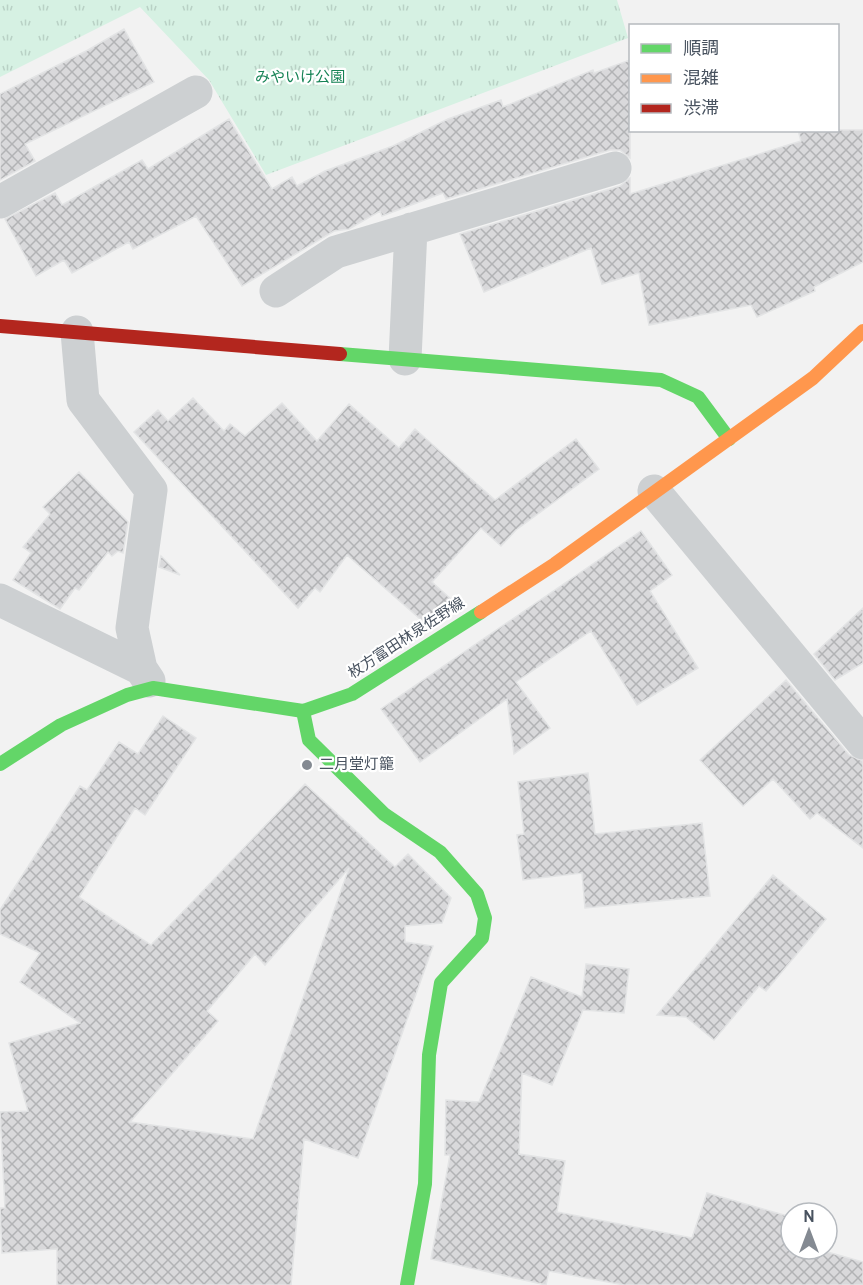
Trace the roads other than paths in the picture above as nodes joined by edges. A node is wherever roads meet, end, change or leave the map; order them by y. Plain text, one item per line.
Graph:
1 (196, 92) dead end
2 (615, 168) dead end
3 (0, 202) edge
4 (411, 229) junction
5 (276, 291) dead end
6 (0, 326) edge
7 (863, 332) edge
8 (77, 333) junction
9 (405, 359) junction
10 (729, 439) junction
11 (654, 491) junction
12 (0, 600) edge
13 (147, 679) junction
14 (303, 711) junction
15 (863, 743) edge
16 (0, 764) edge
17 (407, 1285) edge

1 - 3 street
2 - 4 street
4 - 5 street
4 - 9 street
6 - 8 main road
7 - 10 main road, 枚方富田林泉佐野線
8 - 9 main road
8 - 13 street
9 - 10 main road
10 - 11 main road, 枚方富田林泉佐野線
11 - 14 main road, 枚方富田林泉佐野線
11 - 15 street
12 - 13 street
13 - 14 main road, 枚方富田林泉佐野線
13 - 16 main road, 枚方富田林泉佐野線
14 - 17 main road

